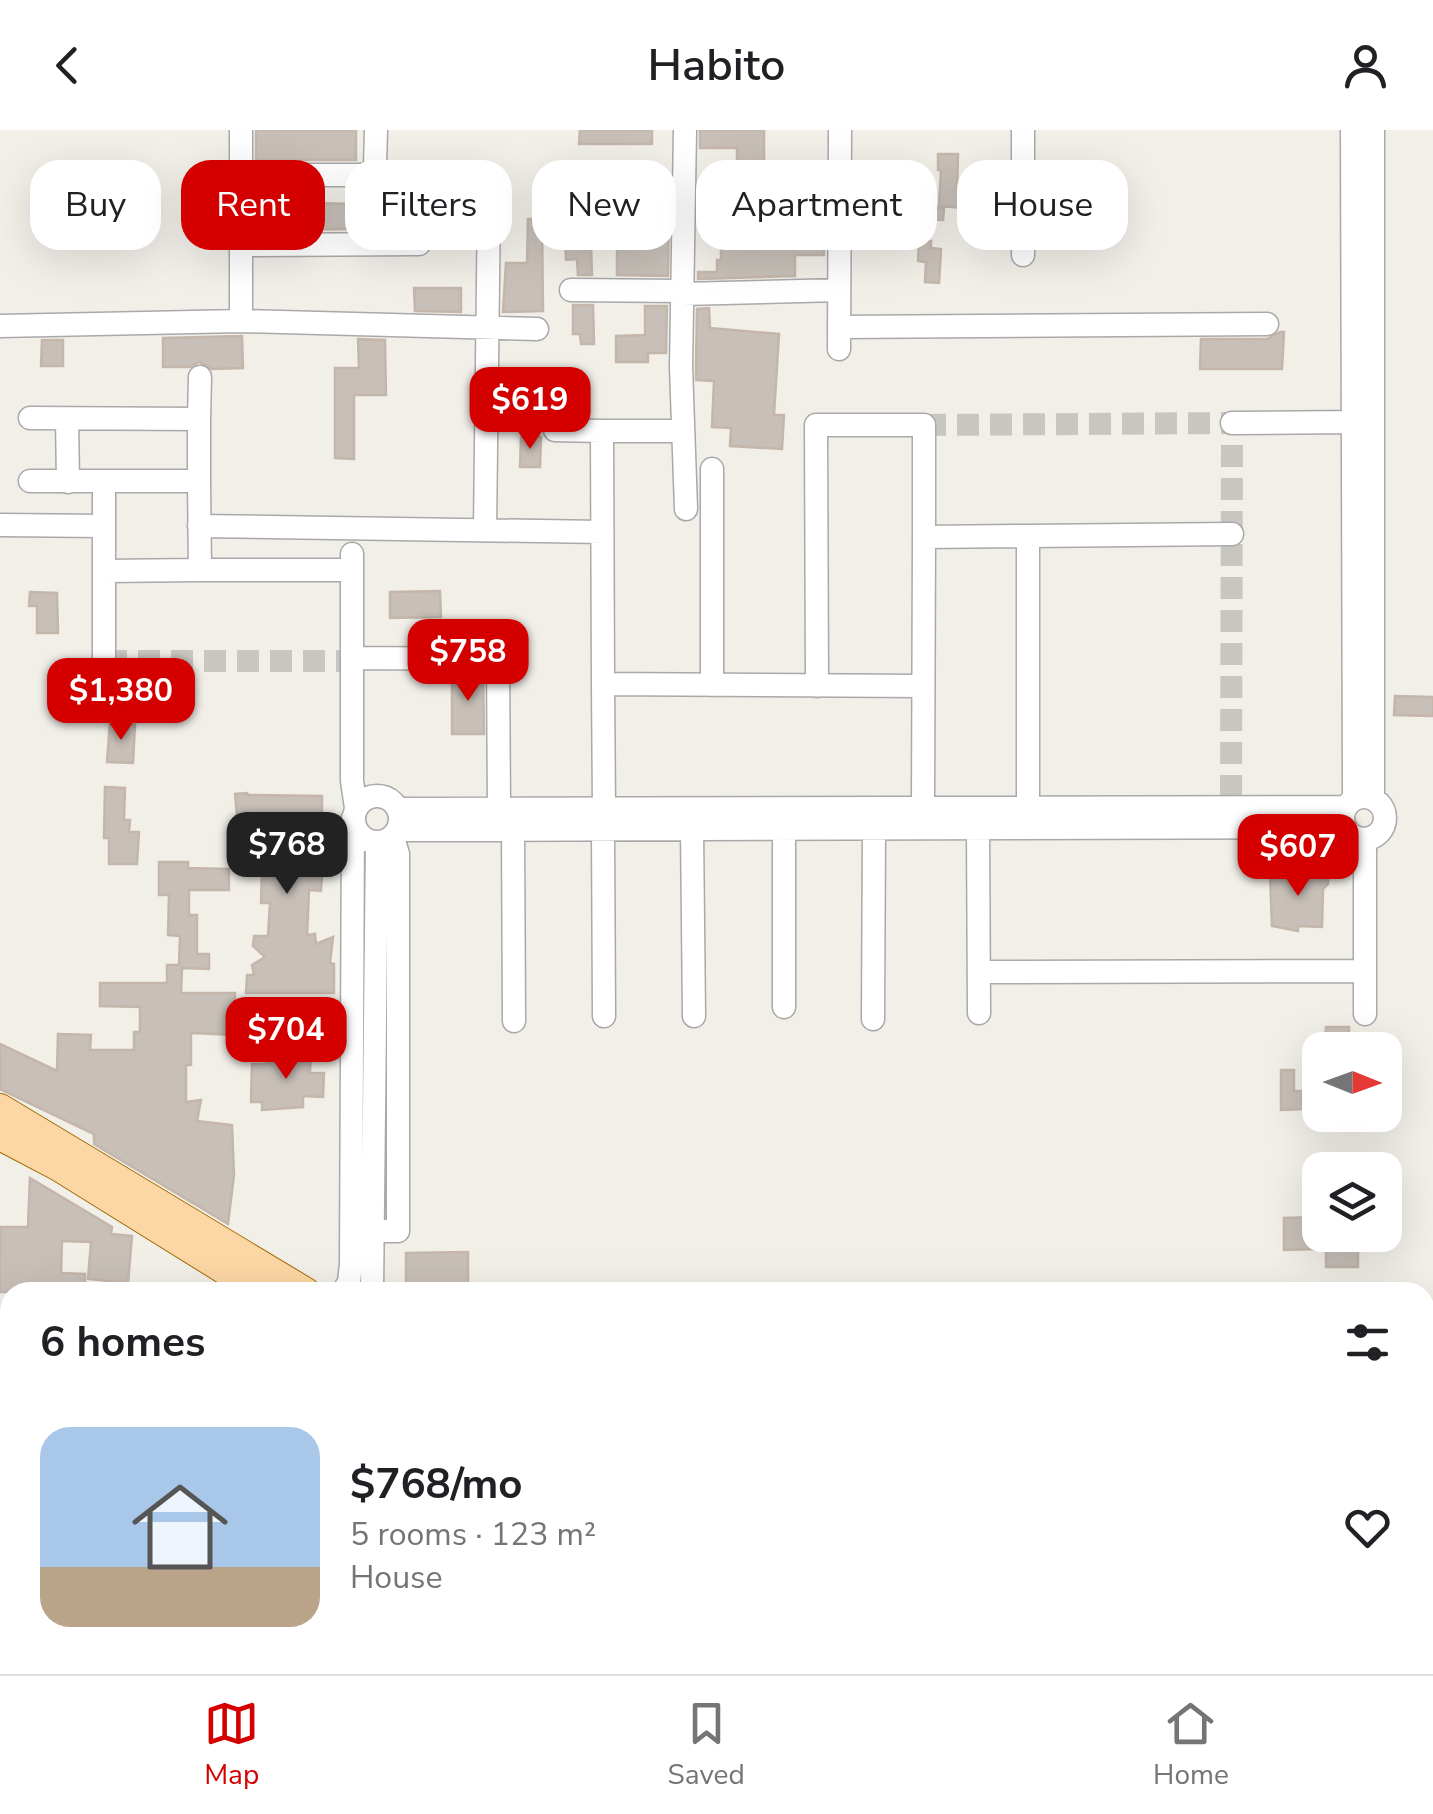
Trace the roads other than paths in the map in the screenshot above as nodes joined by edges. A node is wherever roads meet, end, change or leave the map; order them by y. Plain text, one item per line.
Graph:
1 (241, 130) edge
2 (376, 130) edge
3 (685, 130) edge
4 (840, 130) edge
5 (1022, 130) edge
6 (1352, 130) edge
7 (1374, 130) edge
8 (241, 160) edge
9 (325, 175) edge
10 (240, 250) edge
11 (489, 250) edge
12 (1023, 255) dead end
13 (571, 290) dead end
14 (839, 290) junction
15 (682, 293) junction
16 (241, 321) junction
17 (1267, 324) dead end
18 (0, 326) edge
19 (488, 328) junction
20 (536, 328) dead end
21 (200, 377) dead end
22 (30, 418) dead end
23 (67, 419) junction
24 (199, 419) junction
25 (1232, 423) dead end
26 (1361, 424) junction
27 (555, 430) dead end
28 (602, 431) junction
29 (678, 431) dead end
30 (712, 468) dead end
31 (30, 481) dead end
32 (200, 481) junction
33 (68, 482) junction
34 (104, 482) junction
35 (686, 509) dead end
36 (0, 526) edge
37 (104, 526) junction
38 (200, 526) junction
39 (484, 530) junction
40 (602, 532) junction
41 (1232, 534) dead end
42 (1028, 536) junction
43 (924, 537) junction
44 (200, 570) junction
45 (104, 571) junction
46 (352, 658) junction
47 (603, 684) junction
48 (712, 685) junction
49 (817, 686) junction
50 (923, 686) junction
51 (104, 689) dead end
52 (1028, 807) junction
53 (923, 808) junction
54 (499, 810) junction
55 (355, 813) junction
56 (1357, 814) junction
57 (603, 819) junction
58 (874, 828) junction
59 (978, 828) junction
60 (692, 829) junction
61 (784, 829) junction
62 (392, 830) junction
63 (513, 830) junction
64 (979, 972) junction
65 (1365, 972) junction
66 (784, 1007) dead end
67 (979, 1013) dead end
68 (1364, 1014) dead end
69 (604, 1016) dead end
70 (694, 1016) dead end
71 (873, 1018) dead end
72 (514, 1022) dead end
73 (0, 1108) edge
74 (0, 1136) edge
75 (255, 1280) edge
76 (349, 1282) edge
77 (372, 1282) edge

1 - 8 street
2 - 9 street
3 - 15 street
4 - 14 street
5 - 12 street
6 - 26 street
7 - 26 street
10 - 16 street
11 - 19 street
13 - 15 street
14 - 15 street
14 - 17 street
15 - 35 street
16 - 18 street
16 - 19 street
19 - 20 street
19 - 39 street
21 - 24 street
22 - 23 street
23 - 24 street
23 - 33 street
24 - 32 street
25 - 26 street
26 - 56 street
27 - 28 street
28 - 29 street
28 - 40 street
30 - 48 street
31 - 33 street
32 - 34 street
32 - 38 street
33 - 34 street
34 - 37 street
36 - 37 street
37 - 45 street
38 - 39 street
38 - 44 street
39 - 40 street
40 - 47 street
41 - 42 street
42 - 43 street
42 - 52 street
43 - 49 street
43 - 50 street
44 - 45 street
44 - 46 street
45 - 51 street
46 - 54 street
46 - 55 street
47 - 48 street
47 - 57 street
48 - 49 street
49 - 50 street
50 - 53 street
52 - 53 street
52 - 56 street
53 - 57 street
54 - 57 street
54 - 62 street
55 - 62 street
55 - 62 street
55 - 76 street
56 - 59 street
56 - 65 street
57 - 60 street
57 - 63 street
57 - 69 street
58 - 59 street
58 - 61 street
58 - 71 street
59 - 64 street
60 - 61 street
60 - 70 street
61 - 66 street
62 - 63 street
62 - 77 street
63 - 72 street
64 - 65 street
64 - 67 street
65 - 68 street
73 - 75 main road
74 - 75 main road

